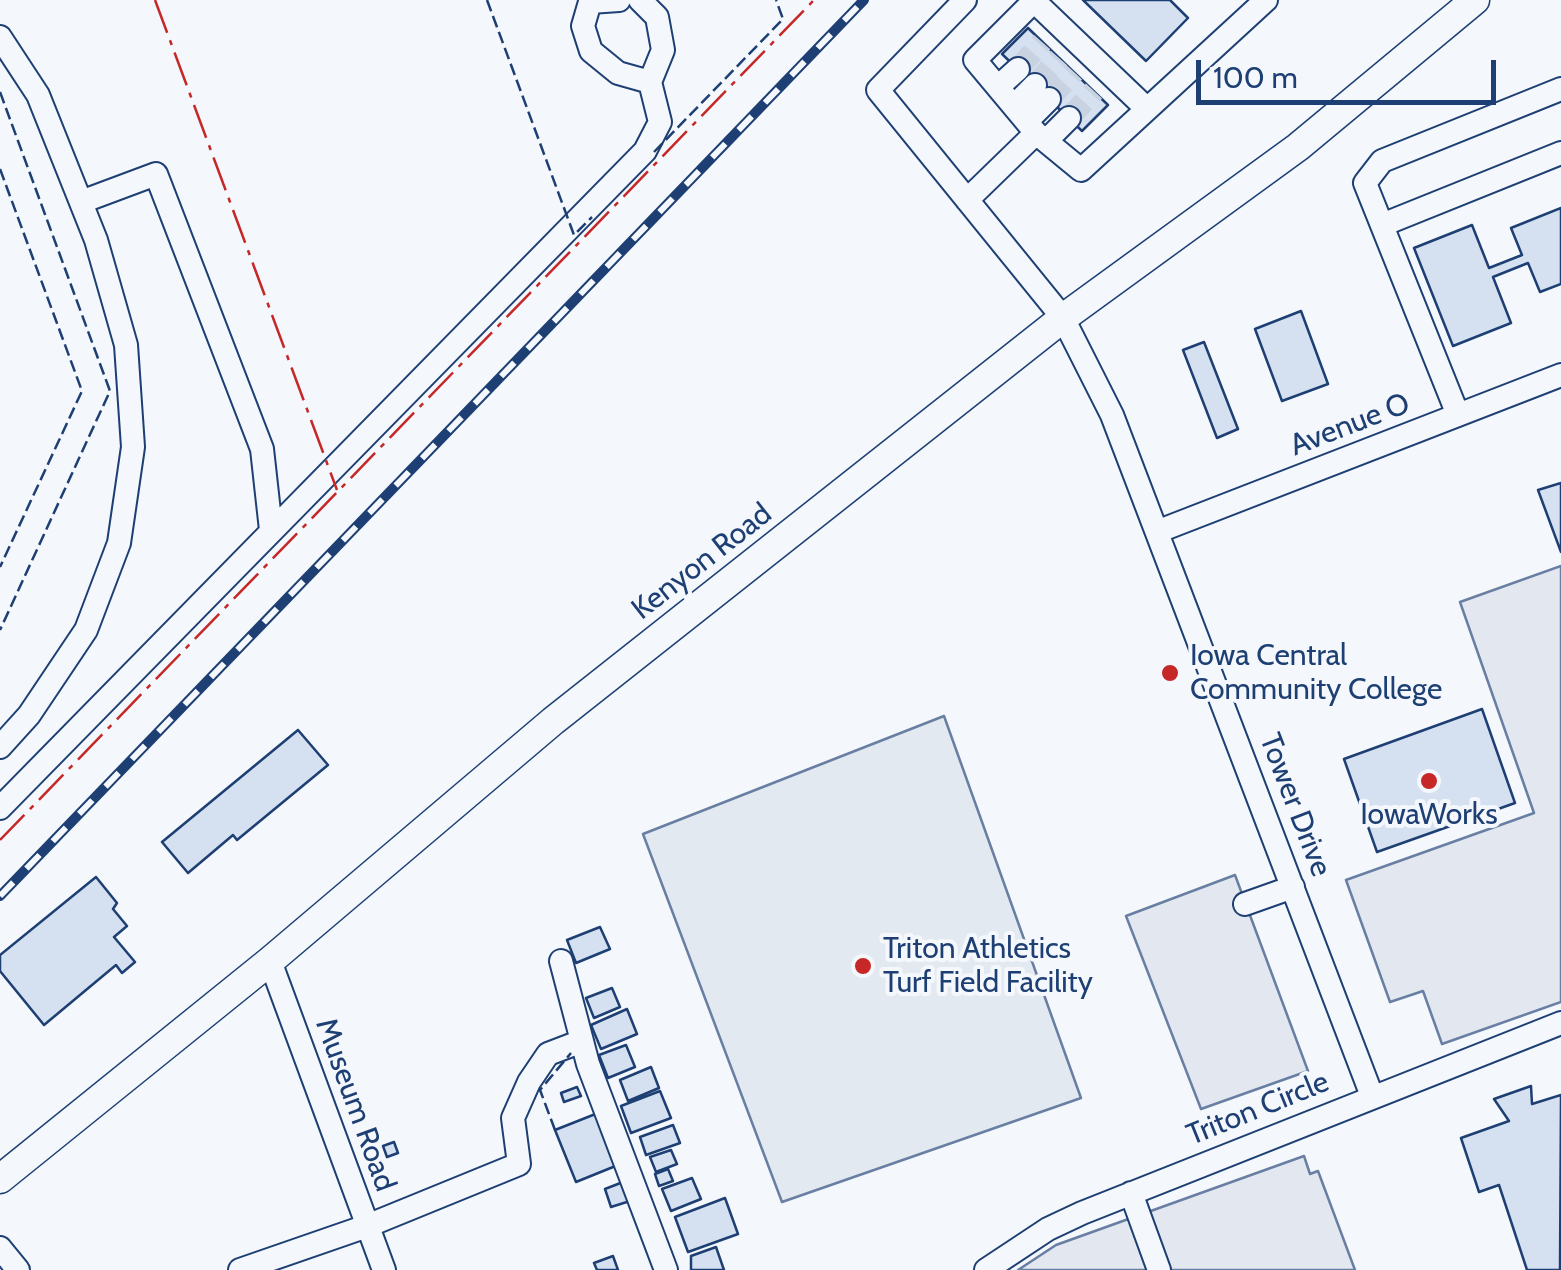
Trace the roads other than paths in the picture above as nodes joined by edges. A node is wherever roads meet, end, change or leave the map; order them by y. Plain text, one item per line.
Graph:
1 (619, 0) edge
2 (640, 0) edge
3 (965, 0) edge
4 (1034, 0) edge
5 (1252, 5) edge
6 (1472, 5) edge
7 (0, 37) edge
8 (650, 82) junction
9 (998, 86) junction
10 (1561, 90) edge
11 (1147, 110) junction
12 (1069, 118) tunnel mouth
13 (1031, 125) junction
14 (1561, 153) edge
15 (967, 200) junction
16 (82, 202) junction
17 (1382, 225) junction
18 (1063, 318) junction
19 (1561, 375) edge
20 (1458, 416) junction
21 (271, 530) junction
22 (1160, 530) junction
23 (0, 747) edge
24 (0, 808) edge
25 (1293, 886) junction
26 (1246, 904) dead end
27 (270, 961) junction
28 (561, 961) dead end
29 (1561, 1023) edge
30 (582, 1041) junction
31 (1372, 1096) junction
32 (0, 1179) edge
33 (1131, 1193) junction
34 (367, 1226) junction
35 (0, 1248) edge
36 (18, 1270) edge
37 (240, 1270) edge
38 (384, 1270) edge
39 (666, 1270) edge
40 (986, 1270) edge
41 (1159, 1270) edge

1 - 8 street
2 - 8 street
3 - 15 street, Tower Drive
4 - 9 street
4 - 11 street
5 - 11 street
6 - 18 main road, Kenyon Road
7 - 16 street
8 - 21 street
9 - 13 street
9 - 13 street
10 - 17 street
11 - 13 street
12 - 13 street
13 - 15 street
14 - 17 street
15 - 18 street, Tower Drive
16 - 21 street
16 - 23 street
17 - 20 street
18 - 22 street, Tower Drive
18 - 27 main road, Kenyon Road
19 - 20 street, Avenue O
20 - 22 street, Avenue O
21 - 24 street
22 - 25 street, Tower Drive
25 - 26 street
25 - 31 street, Tower Drive
27 - 32 main road, Kenyon Road
27 - 34 street, Museum Road
28 - 30 street
29 - 31 street, Triton Circle
30 - 34 street
30 - 39 street
31 - 33 street, Triton Circle
33 - 40 street, Triton Circle
33 - 41 street
34 - 37 street
34 - 38 street, Museum Road
35 - 36 street

